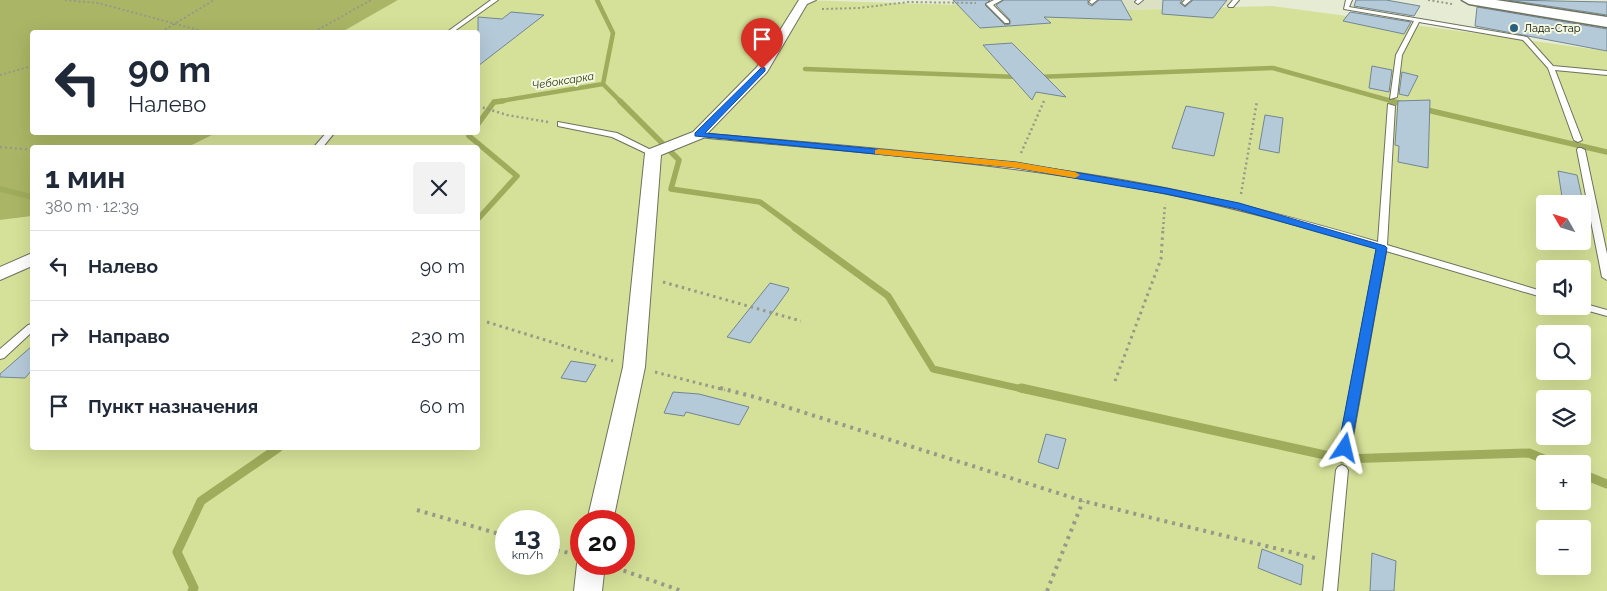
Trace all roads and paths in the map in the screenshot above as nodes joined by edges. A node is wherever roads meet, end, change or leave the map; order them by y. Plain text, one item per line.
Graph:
1 (65, 0) edge
2 (214, 0) edge
3 (371, 0) edge
4 (495, 0) edge
5 (810, 0) edge
6 (999, 0) edge
7 (1236, 0) edge
8 (1349, 0) edge
9 (1470, 0) edge
10 (989, 4) junction
11 (1231, 6) dead end
12 (798, 10) junction
13 (1417, 21) junction
14 (1007, 22) dead end
15 (1607, 22) edge
16 (179, 24) junction
17 (166, 30) edge
18 (199, 30) edge
19 (318, 30) edge
20 (453, 30) edge
21 (30, 67) edge
22 (1551, 68) junction
23 (1607, 73) edge
24 (0, 75) edge
25 (1257, 100) dead end
26 (1044, 101) dead end
27 (480, 107) edge
28 (560, 124) joint
29 (329, 135) edge
30 (698, 135) junction
31 (1578, 140) dead end
32 (320, 145) edge
33 (0, 147) edge
34 (30, 150) edge
35 (1581, 150) dead end
36 (653, 153) junction
37 (1016, 165) junction
38 (1166, 191) junction
39 (1239, 206) junction
40 (1382, 248) junction
41 (30, 260) edge
42 (0, 274) edge
43 (643, 276) junction
44 (1607, 277) edge
45 (1536, 292) edge
46 (1591, 309) edge
47 (1607, 313) edge
48 (801, 321) dead end
49 (486, 322) dead end
50 (30, 329) edge
51 (0, 355) edge
52 (634, 367) junction
53 (1115, 381) dead end
54 (1345, 448) dead end
55 (1342, 470) dead end
56 (1083, 501) junction
57 (417, 510) dead end
58 (602, 510) edge
59 (495, 533) edge
60 (1332, 562) junction
61 (590, 575) edge
62 (632, 575) edge
63 (588, 591) edge
64 (682, 591) edge
65 (1047, 591) edge
66 (1330, 591) edge

1 - 16 path
2 - 16 path
3 - 19 path
4 - 20 lane
5 - 12 street
6 - 10 lane
7 - 11 lane
8 - 13 lane
9 - 15 street
10 - 12 path
10 - 14 lane
12 - 30 street
13 - 22 lane
13 - 40 lane
16 - 17 path
16 - 18 path
21 - 24 path
22 - 23 lane
22 - 31 lane
25 - 39 path
26 - 37 path
27 - 28 path
28 - 36 lane
29 - 32 lane
30 - 36 street
30 - 37 lane
33 - 34 path
35 - 44 lane
36 - 43 street
37 - 38 lane
38 - 39 lane
38 - 53 path
39 - 40 lane
40 - 45 lane
40 - 54 lane
41 - 42 street
43 - 48 path
43 - 52 street
46 - 47 lane
49 - 52 path
50 - 51 lane
52 - 56 path
52 - 58 street
55 - 60 lane
56 - 60 path
56 - 65 path
57 - 59 path
60 - 66 lane
61 - 63 street
62 - 64 path

